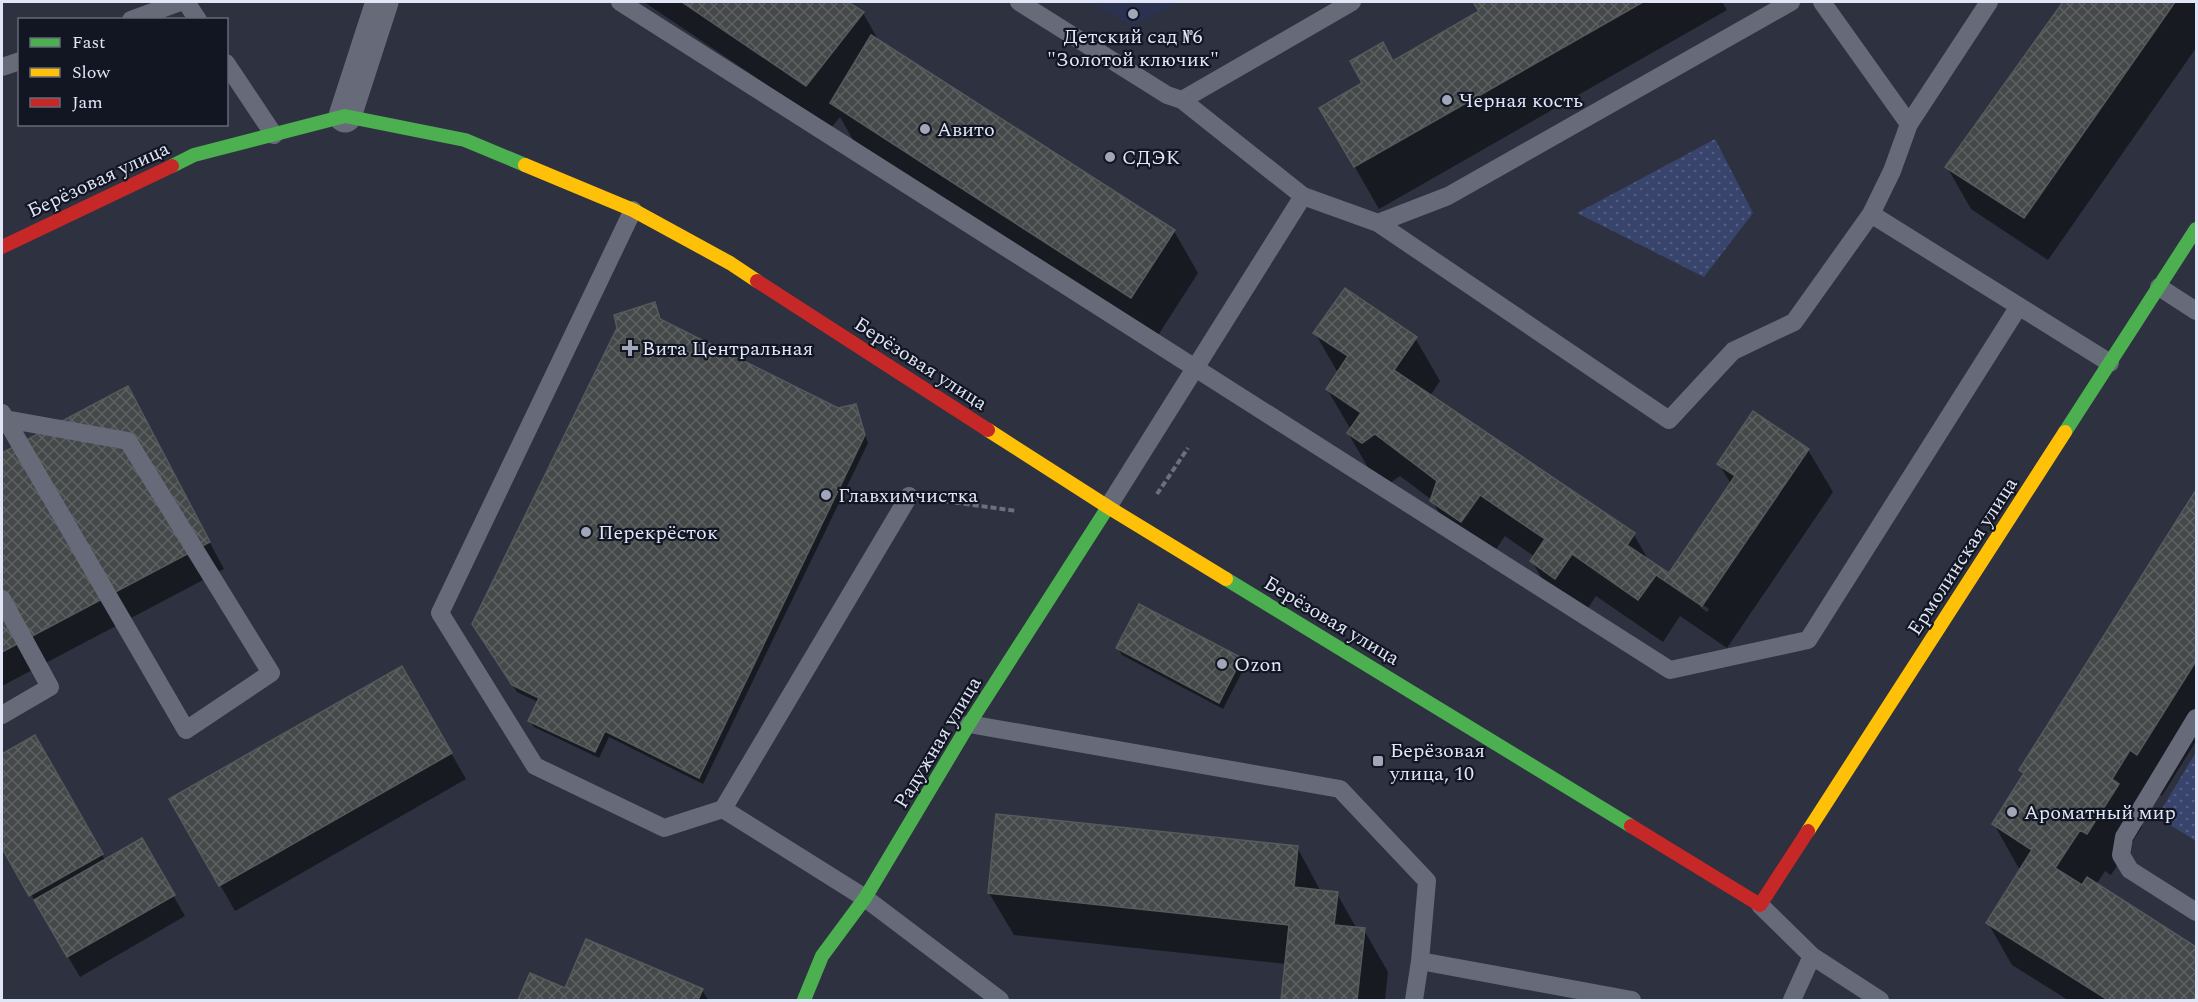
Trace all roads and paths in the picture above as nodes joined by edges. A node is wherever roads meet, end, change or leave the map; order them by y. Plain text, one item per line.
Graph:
1 (180, 2) edge
2 (186, 2) edge
3 (382, 2) edge
4 (620, 2) edge
5 (1019, 2) edge
6 (1352, 2) edge
7 (1791, 2) edge
8 (1822, 2) edge
9 (1989, 2) edge
10 (136, 18) edge
11 (197, 18) edge
12 (18, 61) edge
13 (228, 66) edge
14 (2, 67) edge
15 (1182, 100) junction
16 (345, 116) junction
17 (1909, 124) junction
18 (274, 135) junction
19 (1303, 196) junction
20 (633, 210) junction
21 (1871, 214) junction
22 (1378, 223) junction
23 (2196, 229) edge
24 (2, 247) edge
25 (2159, 287) junction
26 (2019, 306) junction
27 (2196, 311) edge
28 (2110, 363) junction
29 (1196, 367) junction
30 (3, 416) edge
31 (1188, 448) dead end
32 (909, 496) joint
33 (1152, 502) dead end
34 (1108, 507) junction
35 (1017, 511) dead end
36 (2, 599) edge
37 (2, 715) edge
38 (2196, 718) edge
39 (969, 724) junction
40 (723, 809) junction
41 (865, 898) junction
42 (1760, 905) junction
43 (2196, 912) edge
44 (1812, 956) junction
45 (1420, 962) junction
46 (804, 1000) edge
47 (1000, 1000) edge
48 (1414, 1000) edge
49 (1632, 1000) edge
50 (1792, 1000) edge
51 (1880, 1000) edge

1 - 10 lane
2 - 11 lane
3 - 16 street
4 - 29 lane
5 - 15 lane
6 - 15 lane
7 - 22 lane
8 - 17 lane
9 - 17 lane
12 - 14 lane
13 - 18 lane
15 - 19 lane
16 - 18 street, Берёзовая улица
16 - 20 street, Берёзовая улица
17 - 21 lane
18 - 24 street, Берёзовая улица
19 - 22 lane
19 - 29 lane
20 - 34 street, Берёзовая улица
20 - 40 lane
21 - 22 lane
21 - 26 lane
23 - 25 street, Ермолинская улица
25 - 27 lane
25 - 28 street, Ермолинская улица
26 - 28 lane
26 - 29 lane
28 - 42 street, Ермолинская улица
29 - 34 lane
30 - 30 lane
31 - 33 path
32 - 35 path
32 - 40 lane
34 - 39 street, Радужная улица
34 - 42 street, Берёзовая улица
36 - 37 lane
38 - 43 lane
39 - 41 street, Радужная улица
39 - 45 lane
40 - 41 lane
41 - 46 street, Радужная улица
41 - 47 lane
42 - 44 lane
44 - 50 lane
44 - 51 lane
45 - 48 lane
45 - 49 lane

